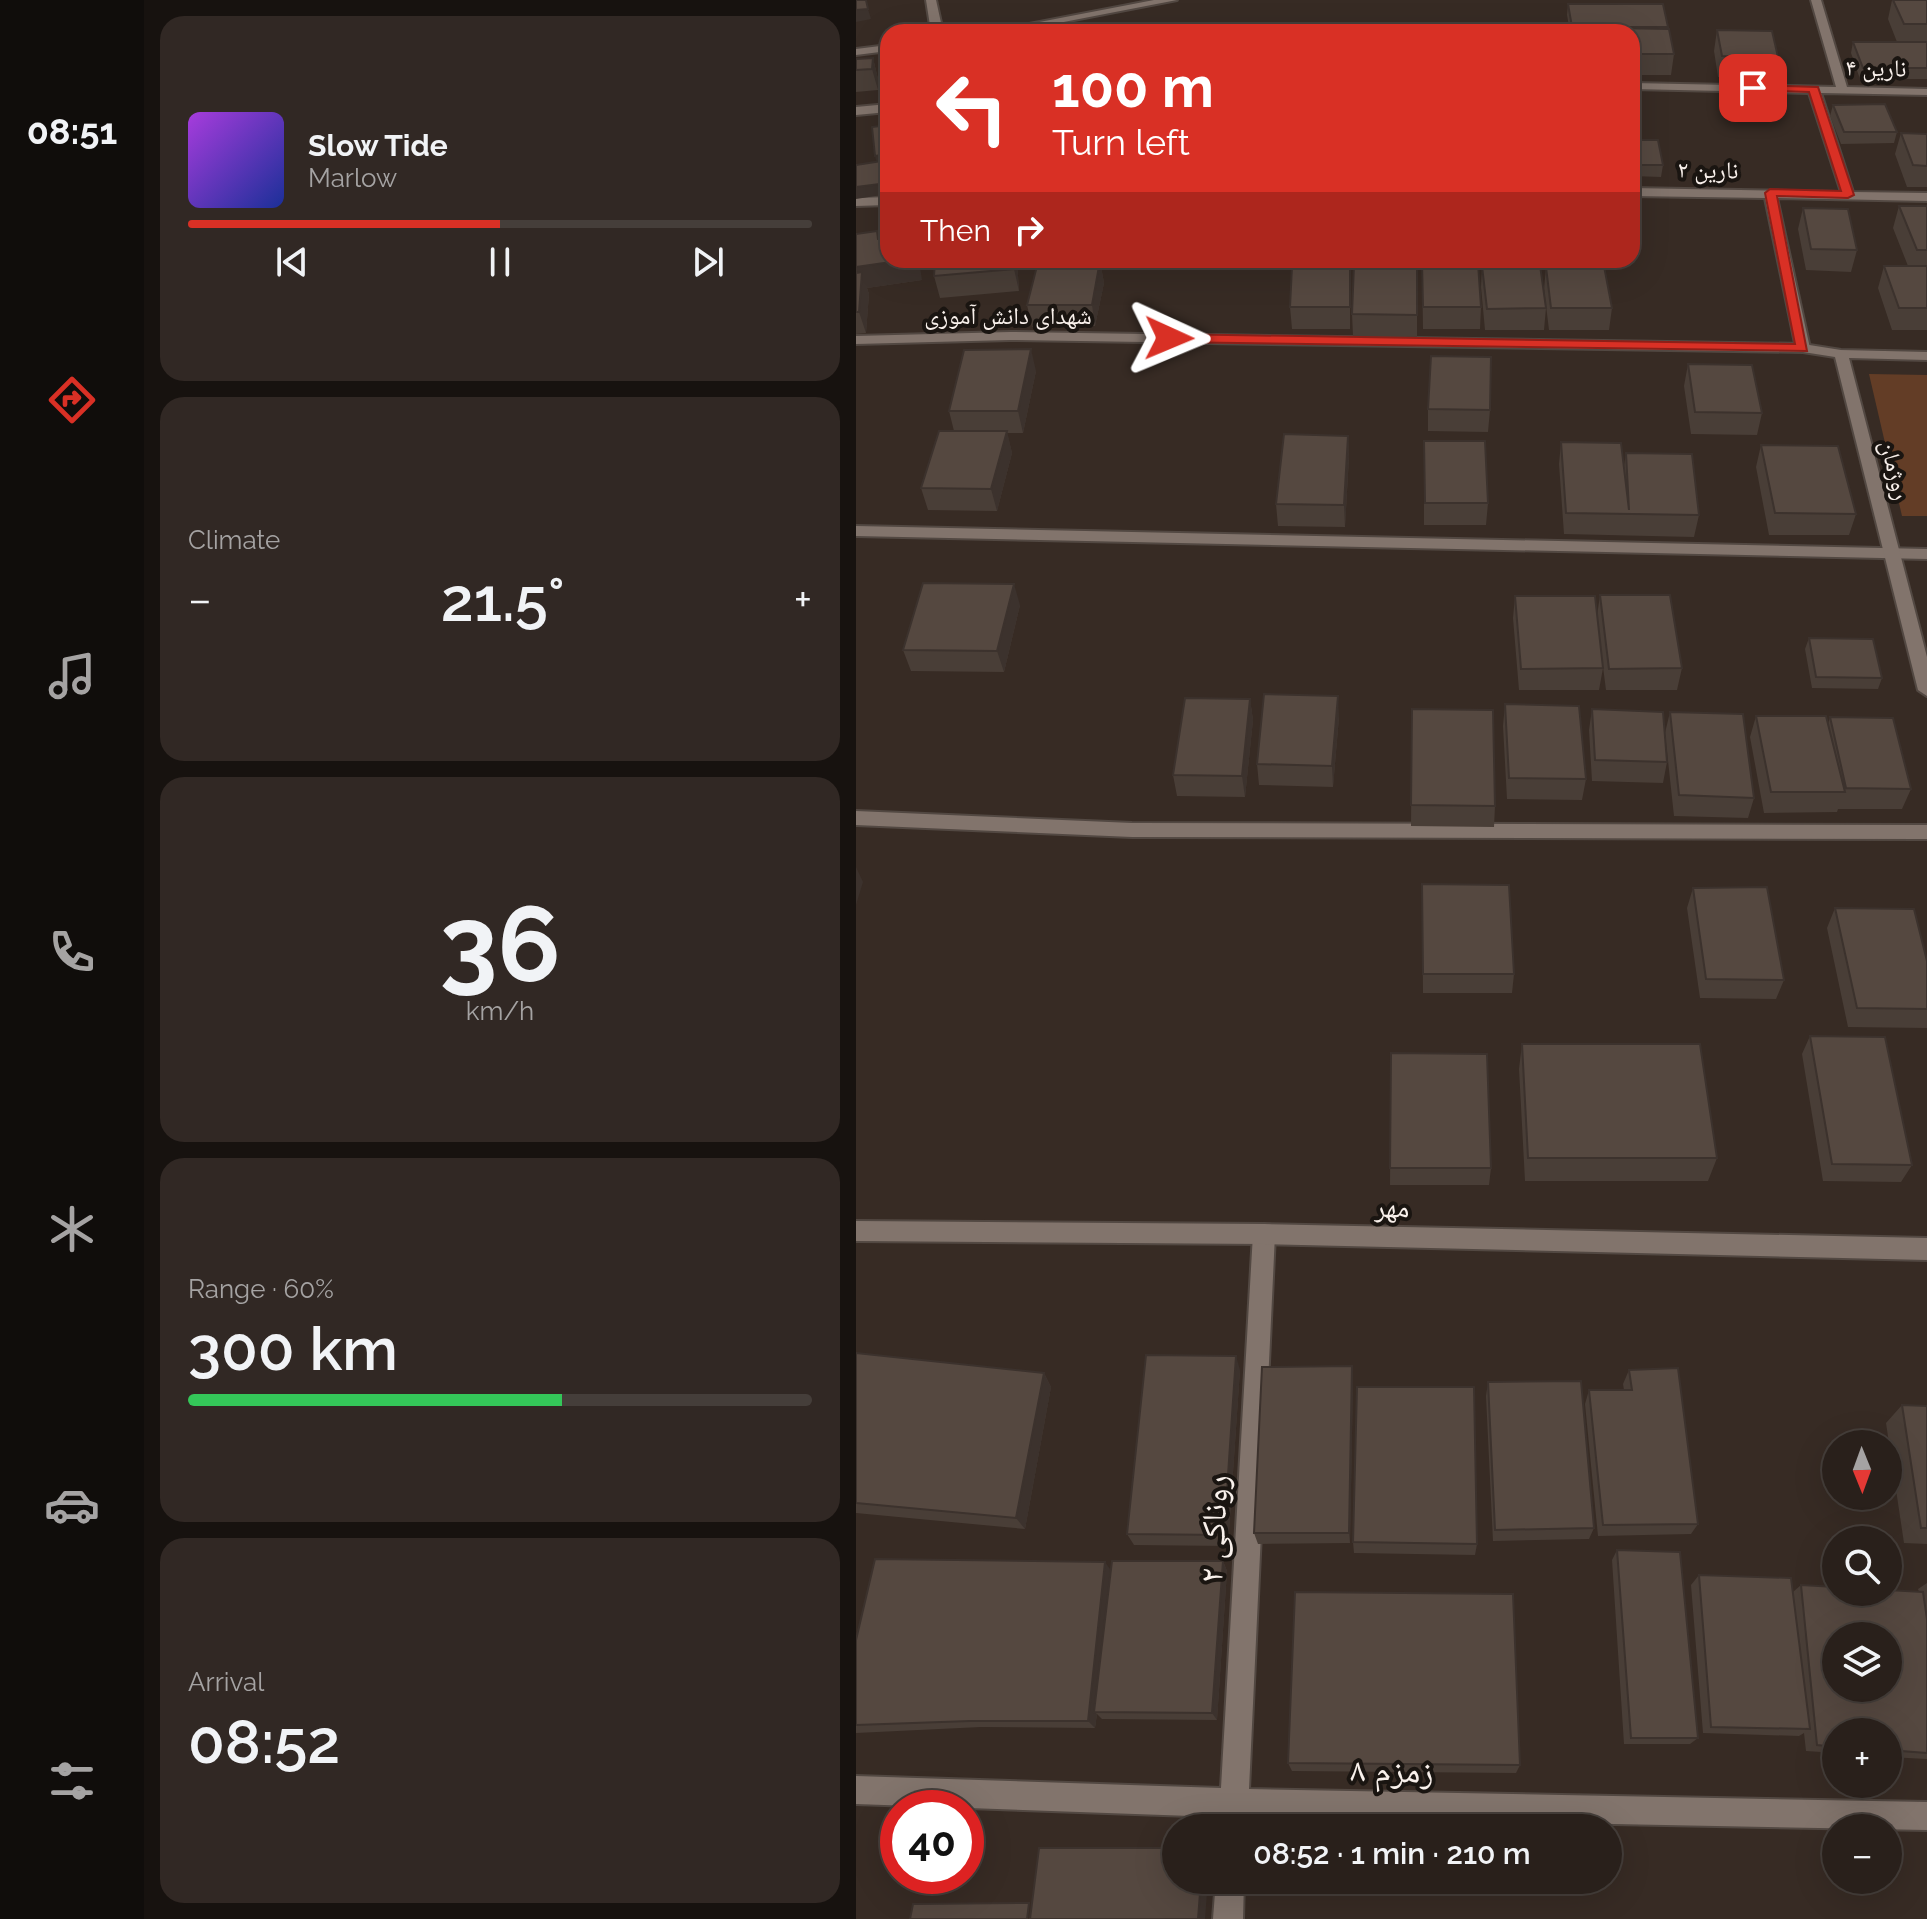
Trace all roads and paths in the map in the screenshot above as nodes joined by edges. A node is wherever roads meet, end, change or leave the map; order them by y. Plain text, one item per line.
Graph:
1 (931, 0) edge
2 (1172, 0) edge
3 (1816, 0) edge
4 (936, 24) edge
5 (1038, 24) edge
6 (880, 49) edge
7 (856, 52) edge
8 (1640, 86) edge
9 (1814, 89) junction
10 (1842, 89) junction
11 (1927, 92) edge
12 (880, 109) edge
13 (856, 111) edge
14 (1640, 192) edge
15 (1770, 193) junction
16 (1848, 195) junction
17 (1927, 197) edge
18 (880, 201) edge
19 (856, 202) edge
20 (856, 340) edge
21 (1803, 348) junction
22 (1841, 354) junction
23 (1927, 356) edge
24 (856, 531) edge
25 (1891, 553) junction
26 (1927, 554) edge
27 (1927, 690) edge
28 (856, 818) edge
29 (1927, 832) edge
30 (856, 1231) edge
31 (1264, 1234) junction
32 (1927, 1249) edge
33 (856, 1790) edge
34 (1219, 1814) edge
35 (1234, 1814) edge
36 (1622, 1816) edge
37 (1927, 1816) edge
38 (1229, 1894) edge
39 (1228, 1919) edge

1 - 4 street
2 - 5 street
3 - 10 street
6 - 7 street
8 - 9 street, نارین ۴
9 - 10 street, نارین ۴
9 - 16 street
10 - 11 street, نارین ۴
12 - 13 street
14 - 15 street, نارین ۲
15 - 16 street, نارین ۲
15 - 21 street
16 - 17 street, نارین ۲
18 - 19 street
20 - 21 street, شهدای دانش آموزی
21 - 22 street, شهدای دانش آموزی
22 - 23 street, شهدای دانش آموزی
22 - 25 street, روژمان
24 - 25 street
25 - 26 street
25 - 27 street, روژمان
28 - 29 street
30 - 31 street, مهر
31 - 32 street, مهر
31 - 35 street, روناکی ۲
33 - 34 street, زمزم ۸
36 - 37 street, زمزم ۸
38 - 39 street

